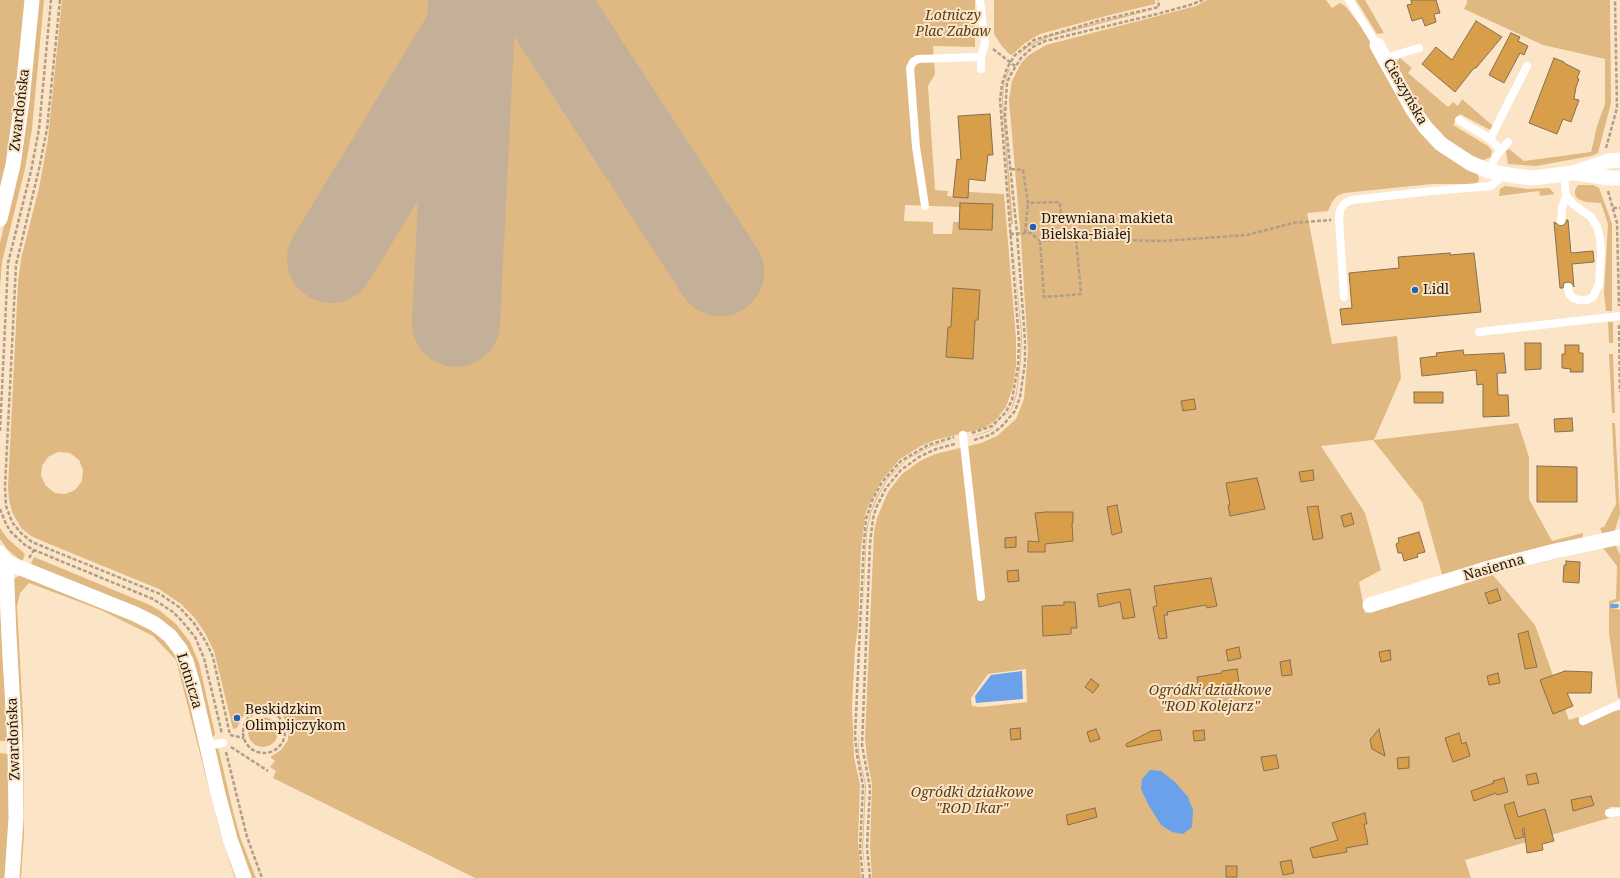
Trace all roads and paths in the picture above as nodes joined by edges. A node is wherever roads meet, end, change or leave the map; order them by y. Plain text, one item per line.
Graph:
1 (32, 0) edge
2 (51, 0) edge
3 (60, 0) edge
4 (980, 0) edge
5 (1158, 0) edge
6 (1203, 0) edge
7 (1349, 0) edge
8 (1615, 0) edge
9 (985, 42) junction
10 (1377, 45) joint
11 (1419, 48) dead end
12 (981, 57) junction
13 (1385, 58) junction
14 (1010, 62) junction
15 (1015, 66) junction
16 (1527, 66) dead end
17 (981, 69) dead end
18 (1459, 120) dead end
19 (1490, 139) junction
20 (1508, 142) dead end
21 (1500, 149) junction
22 (1614, 161) edge
23 (1011, 169) junction
24 (1496, 173) junction
25 (1569, 174) junction
26 (1615, 178) edge
27 (1566, 196) junction
28 (1028, 203) junction
29 (925, 206) dead end
30 (1613, 208) junction
31 (1620, 208) edge
32 (0, 219) edge
33 (1339, 219) junction
34 (1561, 221) dead end
35 (1017, 233) junction
36 (1025, 233) junction
37 (1010, 234) junction
38 (1076, 239) junction
39 (1063, 240) junction
40 (1040, 241) junction
41 (1568, 287) dead end
42 (1344, 297) dead end
43 (1619, 316) edge
44 (1479, 332) dead end
45 (1620, 392) edge
46 (0, 431) edge
47 (964, 438) junction
48 (0, 509) edge
49 (1620, 537) edge
50 (34, 550) dead end
51 (3, 558) edge
52 (981, 597) dead end
53 (1370, 605) dead end
54 (1620, 704) edge
55 (1583, 721) dead end
56 (244, 738) junction
57 (223, 743) joint
58 (206, 745) junction
59 (268, 770) dead end
60 (1620, 812) edge
61 (1609, 813) dead end
62 (12, 878) edge
63 (244, 878) edge
64 (863, 878) edge
65 (870, 878) edge

1 - 32 street, Zwardońska
2 - 46 path
3 - 56 path
4 - 9 lane
5 - 14 path
6 - 15 path
7 - 10 lane, Cieszyńska
8 - 22 path
9 - 12 lane
9 - 14 path
10 - 13 street, Cieszyńska
11 - 13 lane
12 - 17 lane
12 - 29 lane
13 - 24 street, Cieszyńska
14 - 15 path
14 - 37 path
15 - 23 path
16 - 19 lane
18 - 19 lane
19 - 21 lane
20 - 21 lane
21 - 24 lane
22 - 25 street, Cieszyńska
23 - 28 path
23 - 35 path
24 - 25 street, Cieszyńska
24 - 33 lane
25 - 26 street, Cieszyńska
25 - 27 lane
26 - 30 path
27 - 34 lane
27 - 41 lane
28 - 36 path
28 - 39 path
30 - 31 path
30 - 43 path
33 - 38 path
33 - 42 lane
35 - 36 path
35 - 37 path
35 - 47 path
36 - 40 path
37 - 47 path
38 - 39 path
38 - 40 path
39 - 40 path
43 - 44 lane
43 - 45 path
47 - 52 lane
47 - 64 path
47 - 65 path
48 - 50 path
49 - 53 street, Nasienna
51 - 58 street, Lotnicza
51 - 62 street, Zwardońska
54 - 55 lane
56 - 56 path
57 - 58 lane
57 - 59 path
58 - 63 street, Lotnicza
60 - 61 lane

